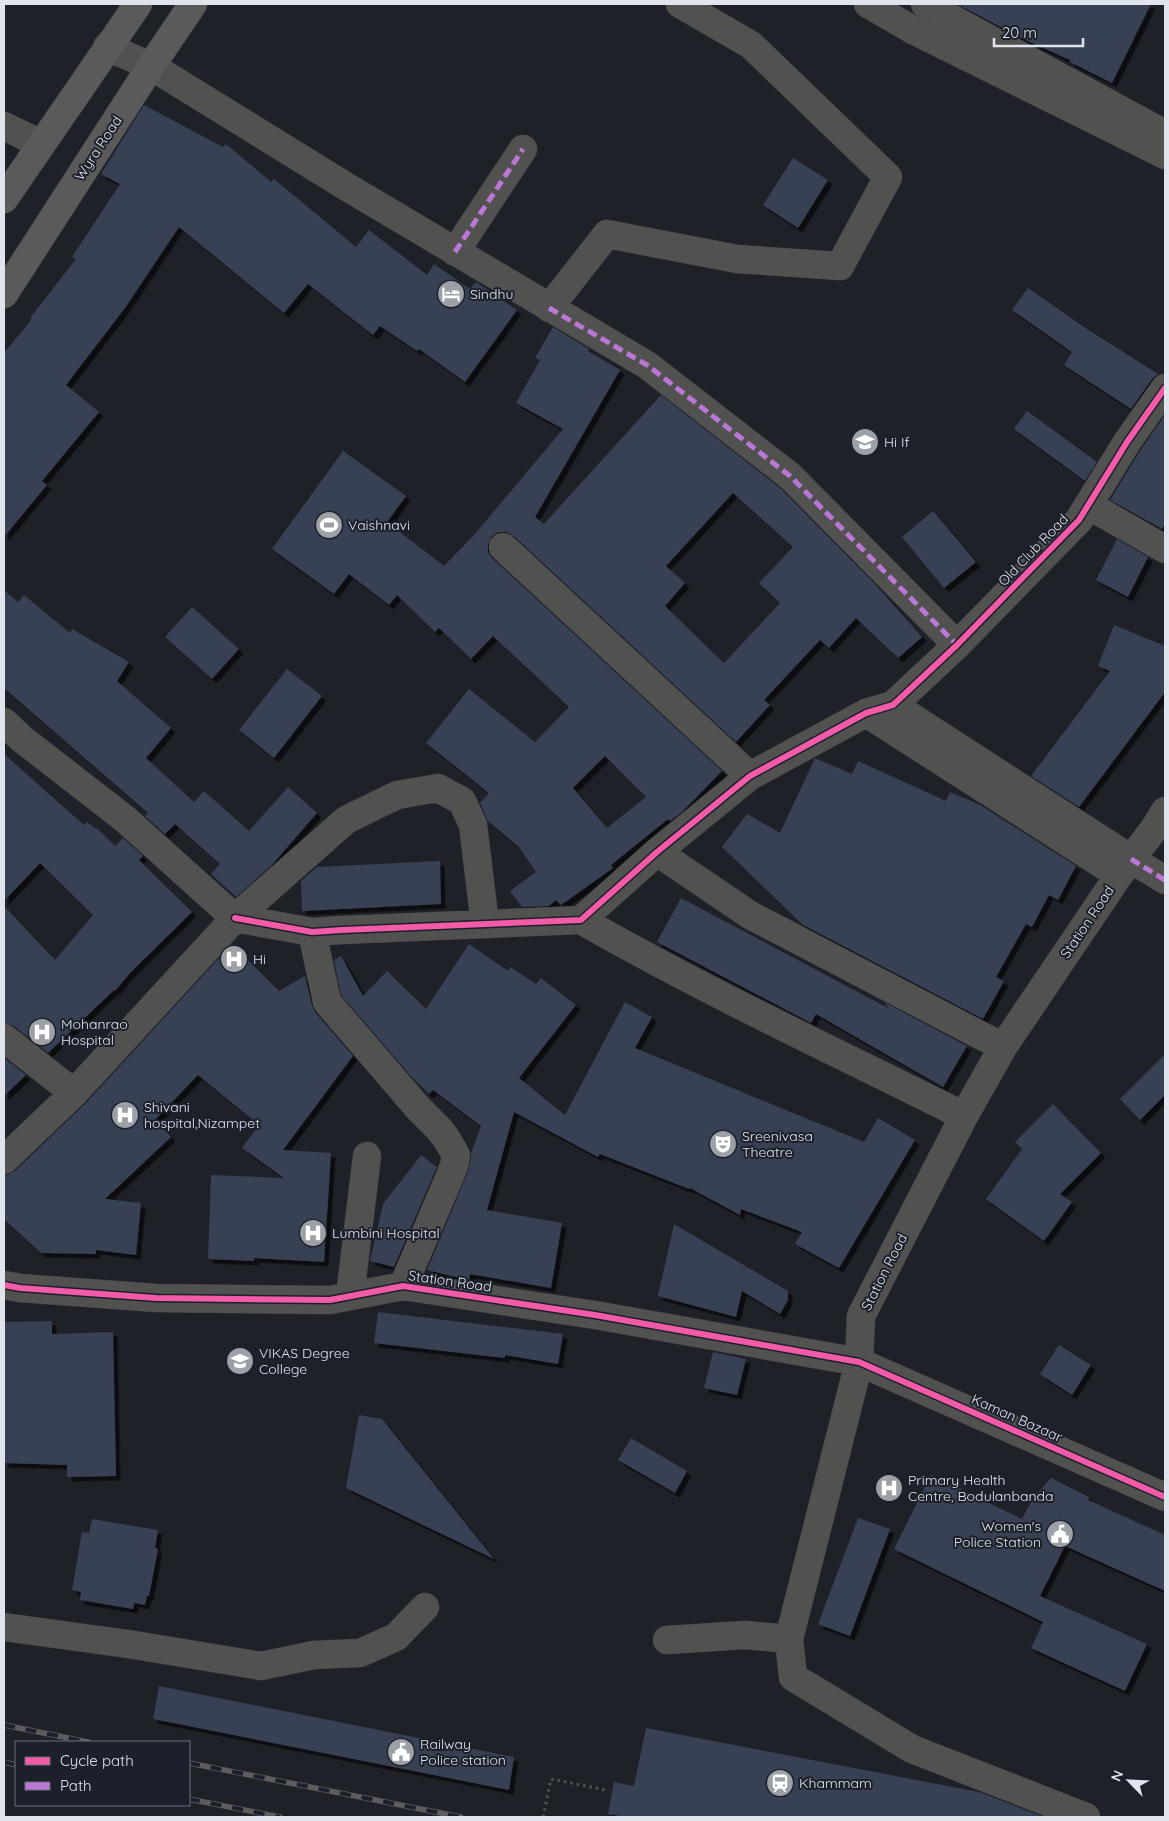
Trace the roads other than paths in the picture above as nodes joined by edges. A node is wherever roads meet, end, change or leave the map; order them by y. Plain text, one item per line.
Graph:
1 (138, 4) edge
2 (193, 4) edge
3 (680, 4) edge
4 (868, 4) edge
5 (925, 4) edge
6 (107, 48) junction
7 (151, 66) junction
8 (4, 126) edge
9 (1165, 134) edge
10 (41, 144) junction
11 (523, 150) dead end
12 (1165, 155) edge
13 (4, 199) edge
14 (455, 252) junction
15 (4, 294) edge
16 (549, 308) junction
17 (1165, 388) edge
18 (1088, 505) junction
19 (503, 547) dead end
20 (1165, 549) edge
21 (956, 645) junction
22 (893, 705) junction
23 (866, 713) junction
24 (4, 722) edge
25 (750, 776) junction
26 (1165, 812) edge
27 (657, 852) junction
28 (1125, 867) junction
29 (1165, 880) edge
30 (235, 918) junction
31 (581, 920) junction
32 (485, 924) junction
33 (312, 932) junction
34 (4, 1038) edge
35 (1003, 1047) junction
36 (74, 1093) junction
37 (964, 1116) junction
38 (367, 1156) dead end
39 (4, 1160) edge
40 (4, 1285) edge
41 (403, 1286) junction
42 (350, 1296) junction
43 (859, 1362) junction
44 (1165, 1496) edge
45 (426, 1607) dead end
46 (4, 1627) edge
47 (789, 1639) junction
48 (667, 1640) dead end
49 (1086, 1817) edge

1 - 6 main road
2 - 7 main road, Wyra Road
3 - 16 street
4 - 12 street
5 - 9 street
6 - 7 street
6 - 10 main road
7 - 14 street
7 - 15 main road, Wyra Road
8 - 10 street
10 - 13 main road
11 - 14 street
14 - 16 street
16 - 21 street
17 - 18 street, Old Club Road
18 - 20 street
18 - 21 street, Old Club Road
19 - 25 street
21 - 22 street, Old Club Road
22 - 23 street
22 - 28 street
23 - 25 street
23 - 28 street
24 - 30 street
25 - 27 street
26 - 28 street, Station Road
27 - 31 street
27 - 35 street
28 - 29 street
28 - 35 street, Station Road
30 - 32 street
30 - 33 street
30 - 36 street
31 - 32 street
31 - 37 street
32 - 33 street
33 - 41 street
34 - 36 street
35 - 37 street, Station Road
36 - 39 street
37 - 43 street, Station Road
38 - 42 street
40 - 42 street, Station Road
41 - 42 street, Station Road
41 - 43 street, Station Road
43 - 44 street, Kaman Bazaar
43 - 47 street
45 - 46 street
47 - 48 street
47 - 49 street

